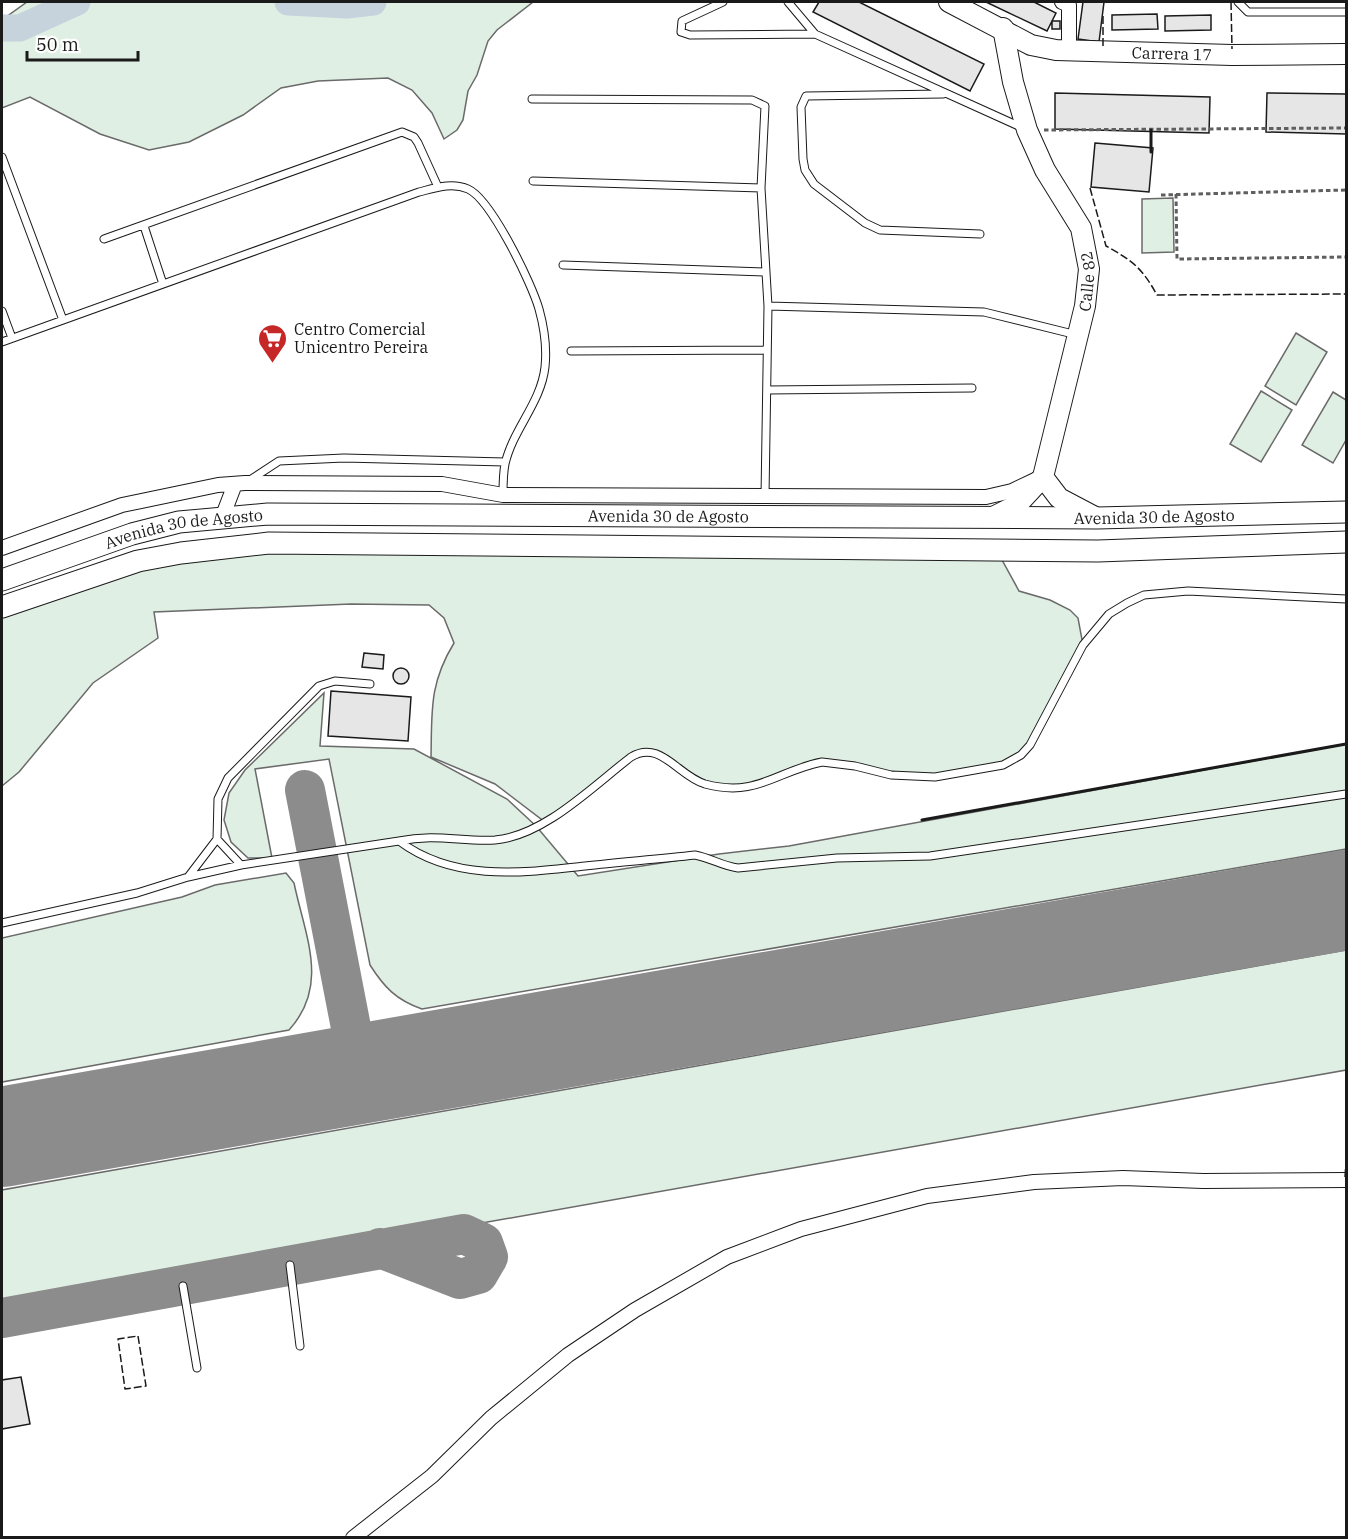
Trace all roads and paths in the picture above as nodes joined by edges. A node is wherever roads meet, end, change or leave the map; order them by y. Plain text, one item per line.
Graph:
1 (723, 2) edge
2 (788, 2) edge
3 (950, 2) edge
4 (1062, 2) edge
5 (1238, 2) edge
6 (1347, 12) edge
7 (1002, 28) junction
8 (814, 34) junction
9 (1069, 52) junction
10 (1347, 54) edge
11 (945, 94) junction
12 (532, 99) dead end
13 (1347, 128) edge
14 (1028, 130) junction
15 (2, 157) edge
16 (533, 181) dead end
17 (438, 187) junction
18 (761, 188) junction
19 (1347, 190) edge
20 (1176, 194) junction
21 (1161, 195) dead end
22 (144, 225) junction
23 (980, 234) dead end
24 (104, 239) dead end
25 (1347, 257) edge
26 (563, 265) dead end
27 (765, 272) junction
28 (163, 284) junction
29 (768, 306) junction
30 (2, 310) edge
31 (63, 320) junction
32 (1078, 336) junction
33 (12, 338) junction
34 (2, 342) edge
35 (766, 350) junction
36 (571, 351) dead end
37 (972, 388) dead end
38 (767, 390) junction
39 (505, 462) junction
40 (1043, 477) junction
41 (240, 483) junction
42 (765, 496) junction
43 (505, 505) junction
44 (1347, 512) edge
45 (993, 517) junction
46 (222, 518) junction
47 (1097, 518) junction
48 (1347, 542) edge
49 (2, 548) edge
50 (2, 580) edge
51 (1347, 599) edge
52 (2, 608) edge
53 (370, 684) dead end
54 (1347, 794) edge
55 (217, 839) junction
56 (399, 841) junction
57 (241, 865) junction
58 (188, 877) junction
59 (2, 923) edge
60 (1347, 1180) edge
61 (290, 1265) dead end
62 (183, 1287) dead end
63 (300, 1346) dead end
64 (197, 1368) dead end
65 (353, 1538) edge

1 - 8 lane
2 - 8 lane
3 - 7 street, Carrera 17
4 - 9 street
5 - 6 lane
7 - 9 street, Carrera 17
7 - 14 street, Calle 82
8 - 11 lane
9 - 10 street, Carrera 17
11 - 14 lane
11 - 23 lane
12 - 18 lane
13 - 14 path
14 - 32 street, Calle 82
15 - 31 lane
16 - 18 lane
17 - 22 lane
17 - 28 lane
17 - 39 lane
18 - 27 lane
19 - 20 path
20 - 21 path
20 - 25 path
22 - 24 lane
22 - 28 lane
26 - 27 lane
27 - 29 lane
28 - 31 lane
29 - 32 lane
29 - 35 lane
30 - 33 lane
31 - 33 lane
32 - 40 street, Calle 82
33 - 34 lane
35 - 36 lane
35 - 38 lane
37 - 38 lane
38 - 42 lane
39 - 41 lane
39 - 43 lane
40 - 42 street
40 - 45 street, Calle 82
40 - 47 street
41 - 43 street
41 - 46 street
41 - 49 street
42 - 43 street
43 - 45 main road, Avenida 30 de Agosto
43 - 46 main road, Avenida 30 de Agosto
44 - 47 main road, Avenida 30 de Agosto
45 - 47 main road, Avenida 30 de Agosto
46 - 50 main road, Avenida 30 de Agosto
48 - 52 main road, Avenida 30 de Agosto
51 - 56 lane
53 - 55 lane
54 - 56 lane
55 - 57 lane
55 - 58 lane
56 - 57 lane
57 - 58 lane
58 - 59 lane
60 - 65 street
61 - 63 lane
62 - 64 lane

